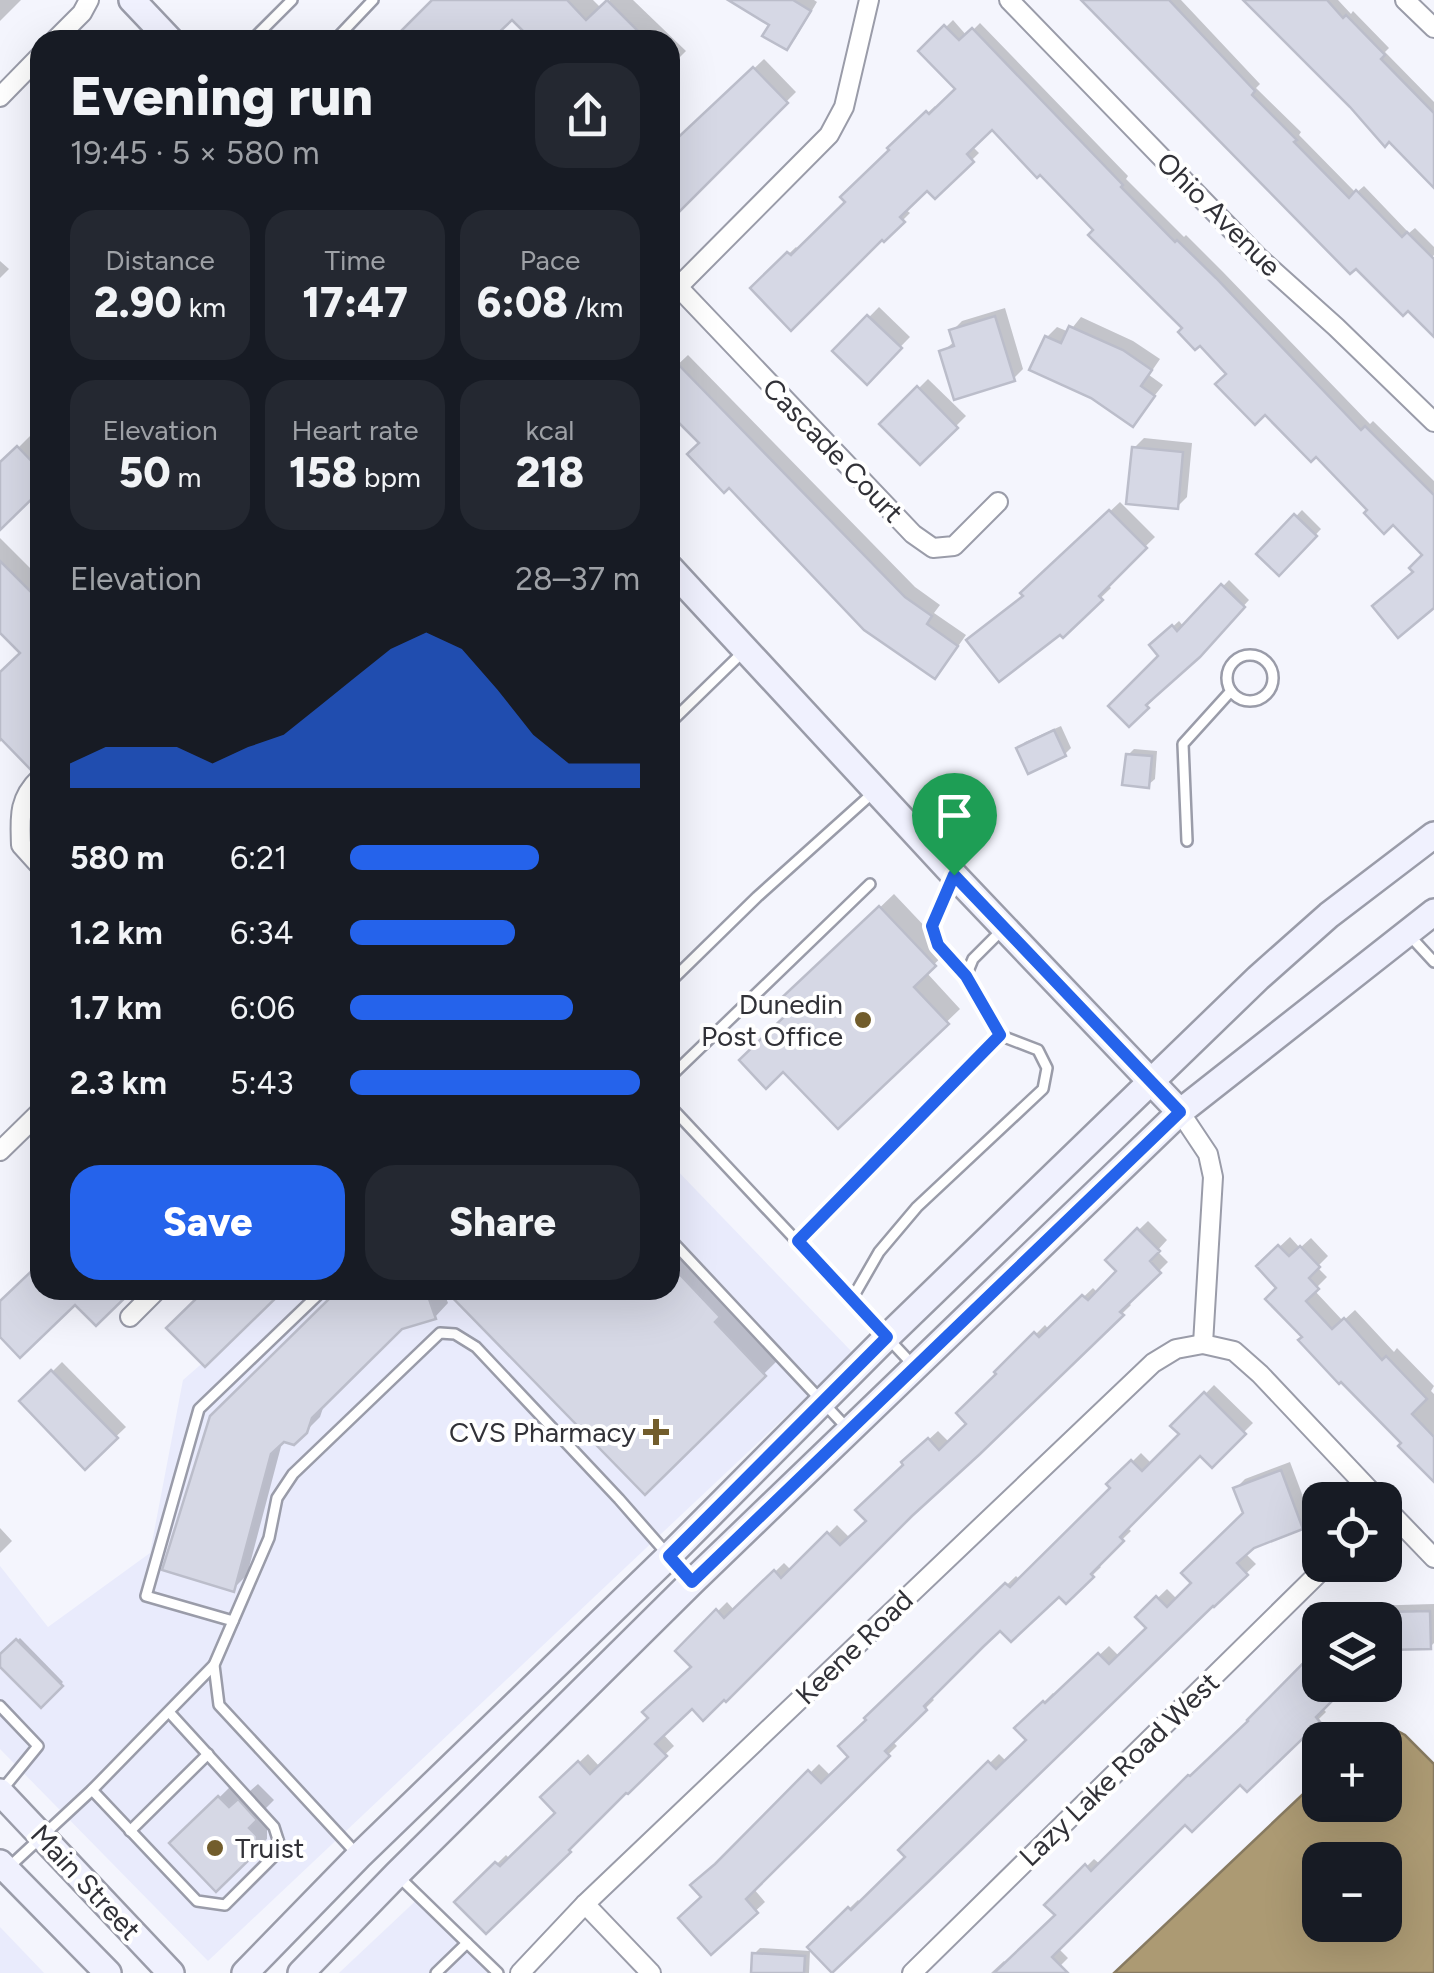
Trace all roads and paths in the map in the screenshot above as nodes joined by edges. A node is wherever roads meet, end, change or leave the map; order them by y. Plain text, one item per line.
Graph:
1 (89, 0) edge
2 (132, 0) edge
3 (292, 0) edge
4 (373, 0) edge
5 (869, 0) edge
6 (1009, 0) edge
7 (1406, 0) edge
8 (1434, 28) edge
9 (66, 30) edge
10 (160, 30) edge
11 (262, 30) edge
12 (344, 30) edge
13 (30, 66) edge
14 (0, 97) edge
15 (680, 285) edge
16 (680, 297) edge
17 (1434, 422) edge
18 (998, 502) dead end
19 (680, 579) edge
20 (746, 649) junction
21 (1230, 691) junction
22 (680, 713) edge
23 (30, 789) edge
24 (878, 790) junction
25 (1434, 835) edge
26 (1187, 841) dead end
27 (30, 855) edge
28 (954, 875) junction
29 (870, 884) dead end
30 (1434, 912) edge
31 (1004, 928) junction
32 (1408, 934) junction
33 (1434, 962) edge
34 (680, 972) edge
35 (966, 976) junction
36 (1000, 1035) junction
37 (680, 1067) edge
38 (1150, 1081) junction
39 (1180, 1112) junction
40 (680, 1117) edge
41 (30, 1122) edge
42 (0, 1151) edge
43 (798, 1241) junction
44 (680, 1249) edge
45 (852, 1299) junction
46 (146, 1300) edge
47 (312, 1300) edge
48 (130, 1317) dead end
49 (887, 1337) junction
50 (1203, 1344) junction
51 (914, 1366) junction
52 (822, 1401) junction
53 (849, 1430) junction
54 (1362, 1482) edge
55 (1402, 1525) edge
56 (669, 1556) junction
57 (1434, 1558) edge
58 (692, 1582) junction
59 (1311, 1582) edge
60 (233, 1621) junction
61 (214, 1664) junction
62 (0, 1706) edge
63 (169, 1712) junction
64 (208, 1754) junction
65 (92, 1790) junction
66 (0, 1792) edge
67 (130, 1830) junction
68 (42, 1836) junction
69 (358, 1856) junction
70 (3, 1866) edge
71 (397, 1874) junction
72 (585, 1904) junction
73 (468, 1942) junction
74 (108, 1973) edge
75 (172, 1973) edge
76 (245, 1973) edge
77 (301, 1973) edge
78 (436, 1973) edge
79 (498, 1973) edge
80 (520, 1973) edge
81 (651, 1973) edge
82 (912, 1973) edge

1 - 9 street
2 - 10 main road
3 - 11 lane
4 - 12 lane
5 - 15 street
6 - 17 street, Ohio Avenue
7 - 8 street
13 - 14 street
16 - 18 street, Cascade Court
19 - 20 main road
20 - 22 lane
20 - 24 main road
21 - 21 lane
21 - 26 lane
23 - 27 street
24 - 28 main road
24 - 34 lane
25 - 38 main road
28 - 31 main road
28 - 35 lane
29 - 37 lane
30 - 32 main road
31 - 35 lane
31 - 38 main road
32 - 33 lane
32 - 39 main road
35 - 36 lane
36 - 43 lane
36 - 45 lane
38 - 39 main road
38 - 49 main road
39 - 50 street
39 - 51 main road
40 - 43 lane
41 - 42 street
43 - 45 lane
44 - 52 lane
45 - 49 lane
46 - 48 street
47 - 60 lane
49 - 51 lane
49 - 52 main road
50 - 54 street
50 - 72 street, Keene Road
51 - 53 main road
52 - 53 lane
52 - 56 main road
53 - 58 main road
55 - 57 street
56 - 58 lane
56 - 60 lane
56 - 69 main road
58 - 71 main road
59 - 82 street, Lazy Lake Road West
60 - 61 lane
61 - 63 lane
61 - 69 lane
62 - 66 lane
63 - 64 lane
63 - 65 lane
64 - 67 lane
64 - 67 lane
65 - 67 lane
65 - 68 lane
66 - 68 main road, Main Street
68 - 70 lane
68 - 75 main road, Main Street
69 - 76 main road
70 - 74 main road, Main Street
71 - 73 lane
71 - 77 main road
72 - 80 street, Keene Road
72 - 81 street
73 - 78 lane
73 - 79 lane

